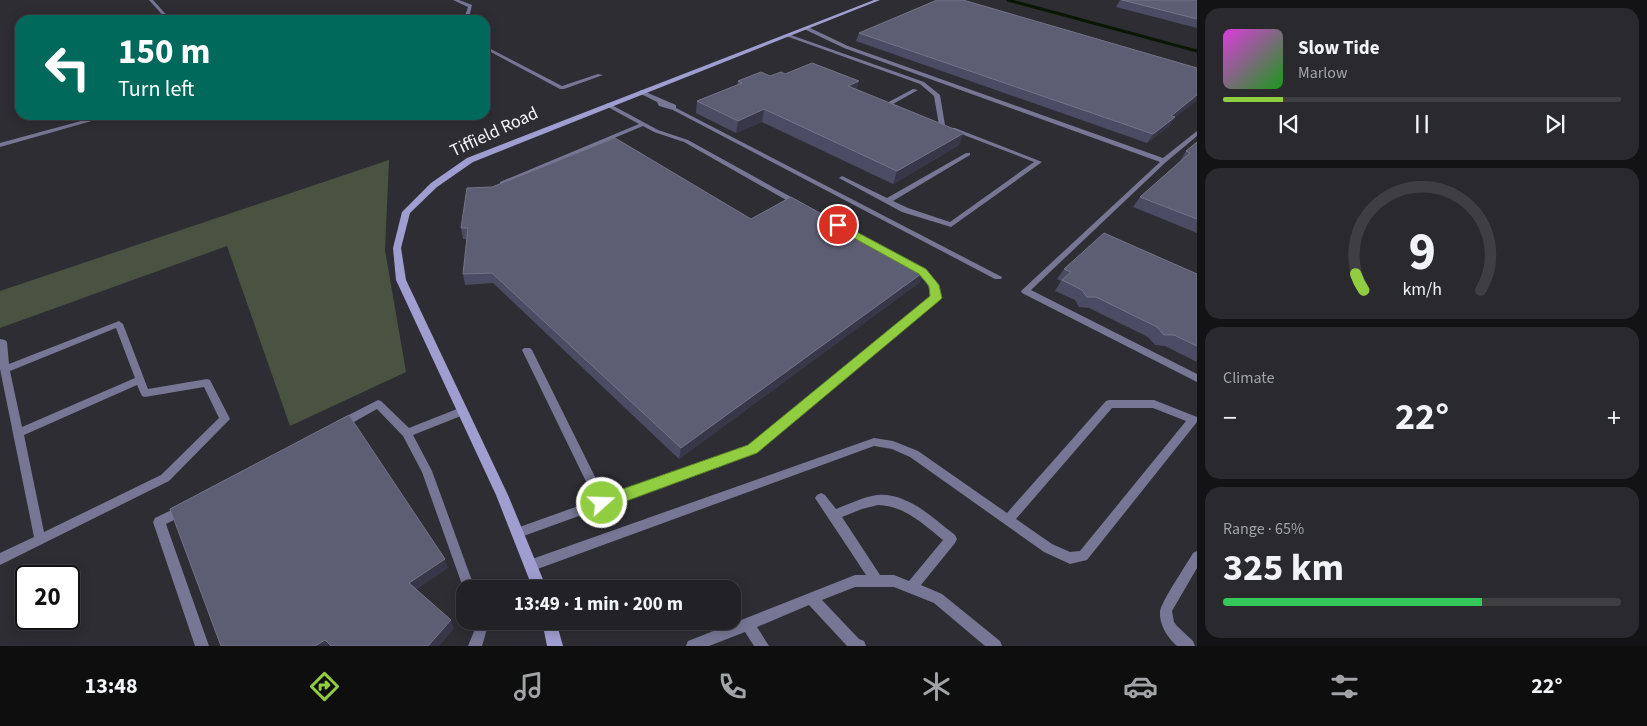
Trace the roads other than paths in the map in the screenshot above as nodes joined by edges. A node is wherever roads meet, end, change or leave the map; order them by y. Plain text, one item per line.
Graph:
1 (151, 0) edge
2 (455, 0) edge
3 (878, 0) edge
4 (165, 15) edge
5 (468, 15) edge
6 (806, 28) junction
7 (788, 35) junction
8 (490, 50) edge
9 (600, 75) dead end
10 (915, 90) dead end
11 (641, 92) junction
12 (608, 105) junction
13 (906, 111) edge
14 (92, 120) edge
15 (933, 122) edge
16 (644, 124) junction
17 (942, 125) junction
18 (1197, 133) edge
19 (0, 145) edge
20 (968, 154) dead end
21 (1164, 162) junction
22 (842, 178) dead end
23 (502, 183) edge
24 (888, 201) junction
25 (808, 209) edge
26 (905, 262) edge
27 (998, 277) dead end
28 (0, 343) edge
29 (527, 350) dead end
30 (5, 369) junction
31 (1197, 378) edge
32 (140, 380) junction
33 (462, 411) junction
34 (1195, 422) edge
35 (334, 428) edge
36 (18, 433) junction
37 (407, 433) junction
38 (821, 498) dead end
39 (194, 503) edge
40 (602, 503) junction
41 (834, 515) junction
42 (1008, 520) junction
43 (518, 533) junction
44 (40, 540) junction
45 (1197, 557) edge
46 (0, 559) edge
47 (532, 565) junction
48 (466, 580) edge
49 (537, 580) edge
50 (877, 581) junction
51 (911, 588) junction
52 (811, 598) junction
53 (747, 624) junction
54 (481, 630) edge
55 (551, 630) edge
56 (202, 646) edge
57 (475, 646) edge
58 (555, 646) edge
59 (692, 646) edge
60 (762, 646) edge
61 (859, 646) edge
62 (995, 646) edge
63 (1188, 646) edge

1 - 4 lane
2 - 5 lane
3 - 6 street, Tiffield Road
6 - 7 street, Tiffield Road
6 - 21 lane
7 - 11 street, Tiffield Road
7 - 17 lane
8 - 9 lane
10 - 13 lane
11 - 12 street, Tiffield Road
11 - 27 lane
12 - 16 lane
12 - 33 street, Tiffield Road
14 - 19 lane
15 - 17 lane
16 - 23 lane
16 - 25 lane
17 - 24 lane
18 - 21 lane
20 - 24 lane
21 - 31 lane
22 - 24 lane
26 - 40 lane
28 - 30 lane
29 - 40 lane
30 - 32 lane
30 - 36 lane
32 - 36 lane
32 - 44 lane
33 - 37 lane
33 - 43 street, Tiffield Road
34 - 42 lane
34 - 42 lane
35 - 37 lane
36 - 44 lane
37 - 48 lane
38 - 41 lane
39 - 56 lane
40 - 43 lane
41 - 50 lane
41 - 51 lane
42 - 47 lane
43 - 47 street, Tiffield Road
44 - 46 lane
45 - 63 lane
47 - 49 street, Tiffield Road
50 - 51 lane
50 - 52 lane
51 - 62 lane
52 - 53 lane
52 - 61 lane
53 - 59 lane
53 - 60 lane
54 - 57 lane
55 - 58 street

